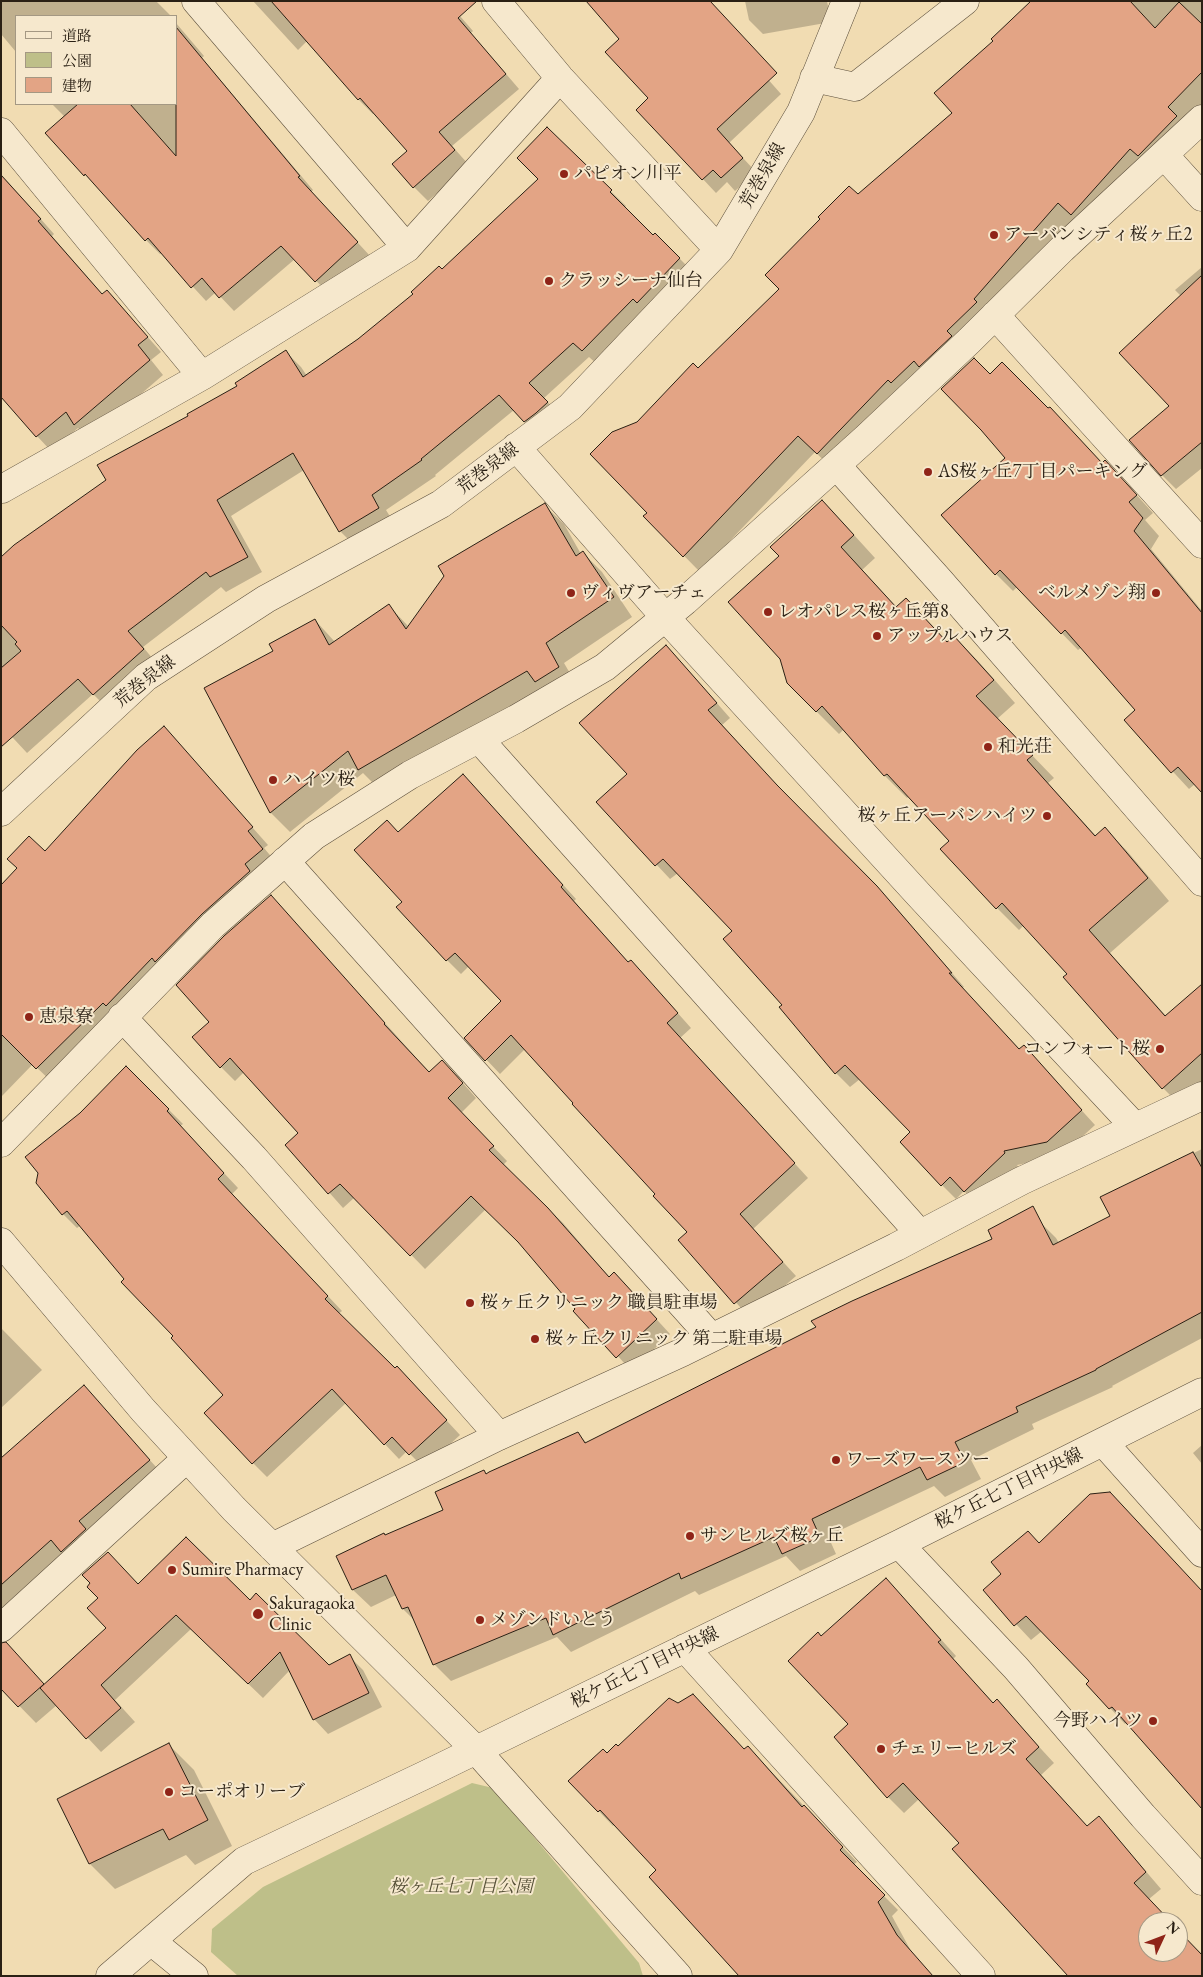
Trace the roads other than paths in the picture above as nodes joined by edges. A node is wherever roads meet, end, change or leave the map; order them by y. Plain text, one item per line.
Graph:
1 (196, 1) edge
2 (496, 1) edge
3 (846, 1) edge
4 (965, 1) edge
5 (560, 78) junction
6 (814, 78) junction
7 (1202, 119) edge
8 (1, 132) edge
9 (1164, 155) junction
10 (1202, 197) edge
11 (407, 248) junction
12 (719, 250) junction
13 (995, 315) junction
14 (202, 376) junction
15 (516, 447) junction
16 (836, 464) junction
17 (2, 489) edge
18 (1202, 544) edge
19 (665, 618) junction
20 (479, 739) junction
21 (1, 812) edge
22 (286, 862) junction
23 (1202, 882) edge
24 (122, 1017) junction
25 (1202, 1096) edge
26 (1135, 1127) junction
27 (1, 1143) edge
28 (920, 1234) junction
29 (1, 1242) edge
30 (711, 1337) junction
31 (1202, 1392) edge
32 (499, 1436) junction
33 (1103, 1442) junction
34 (187, 1458) junction
35 (899, 1544) junction
36 (272, 1547) junction
37 (1202, 1554) edge
38 (1, 1628) edge
39 (685, 1648) junction
40 (476, 1750) junction
41 (1202, 1881) edge
42 (151, 1941) junction
43 (110, 1976) edge
44 (194, 1976) edge
45 (678, 1976) edge
46 (981, 1976) edge

1 - 11 street
2 - 5 street
3 - 6 street, 荒巻泉線
4 - 6 street
5 - 11 street
5 - 12 street
6 - 12 street, 荒巻泉線
7 - 9 street
8 - 14 street
9 - 10 street
9 - 13 street
11 - 14 street
12 - 15 street, 荒巻泉線
13 - 16 street
13 - 18 street
14 - 17 street
15 - 19 street
15 - 21 street, 荒巻泉線
16 - 19 street
16 - 23 street
19 - 20 street
19 - 26 street
20 - 22 street
20 - 28 street
22 - 24 street
22 - 30 street
24 - 27 street
24 - 32 street
25 - 26 street
26 - 28 street
28 - 30 street
29 - 34 street
30 - 32 street
31 - 33 street, 桜ケ丘七丁目中央線
32 - 36 street
33 - 35 street, 桜ケ丘七丁目中央線
33 - 37 street
34 - 36 street
34 - 38 street
35 - 39 street, 桜ケ丘七丁目中央線
35 - 41 street
36 - 40 street
39 - 40 street, 桜ケ丘七丁目中央線
39 - 46 street
40 - 42 street, 桜ケ丘七丁目中央線
40 - 45 street
42 - 43 street, 桜ケ丘七丁目中央線
42 - 44 street

